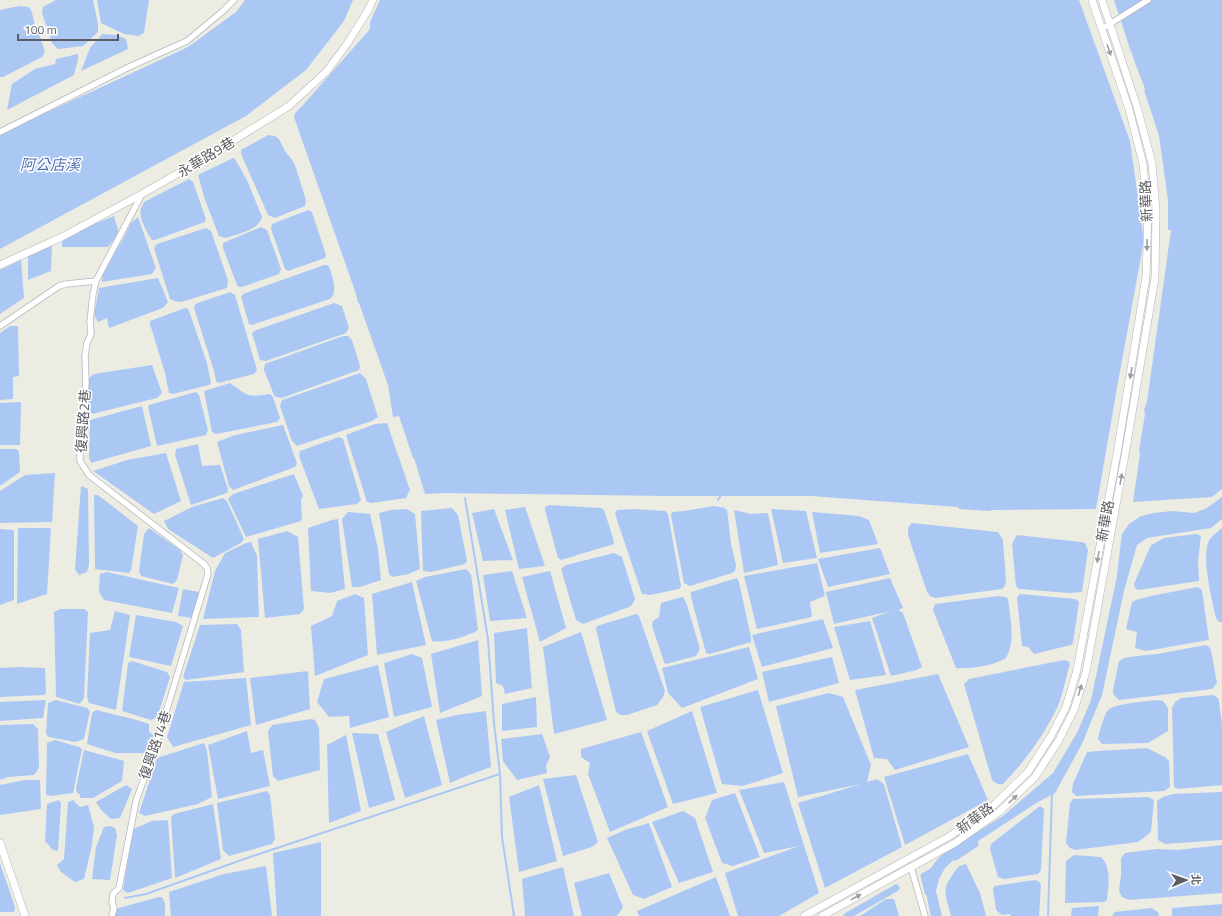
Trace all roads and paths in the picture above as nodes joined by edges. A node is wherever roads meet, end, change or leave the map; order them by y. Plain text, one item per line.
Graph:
1 (234, 0) edge
2 (373, 0) edge
3 (1092, 0) edge
4 (1102, 0) edge
5 (1148, 0) edge
6 (1110, 25) junction
7 (1102, 29) junction
8 (0, 132) edge
9 (142, 194) junction
10 (0, 265) edge
11 (96, 281) junction
12 (0, 326) edge
13 (208, 574) joint
14 (0, 843) edge
15 (911, 867) junction
16 (23, 914) edge
17 (112, 916) edge
18 (804, 916) edge
19 (822, 916) edge
20 (926, 916) edge

1 - 8 street
2 - 9 street, 永華路9巷
3 - 7 street, 新華路
4 - 6 street, 新華路
5 - 6 street
6 - 7 street
15 -> 6 street, 新華路
7 -> 18 street, 新華路
9 - 10 street, 永華路9巷
9 - 11 street, 復興路2巷
11 - 12 street
11 - 13 street, 復興路2巷
13 - 17 street, 復興路14巷
14 - 16 street
19 -> 15 street, 新華路
15 - 20 street

